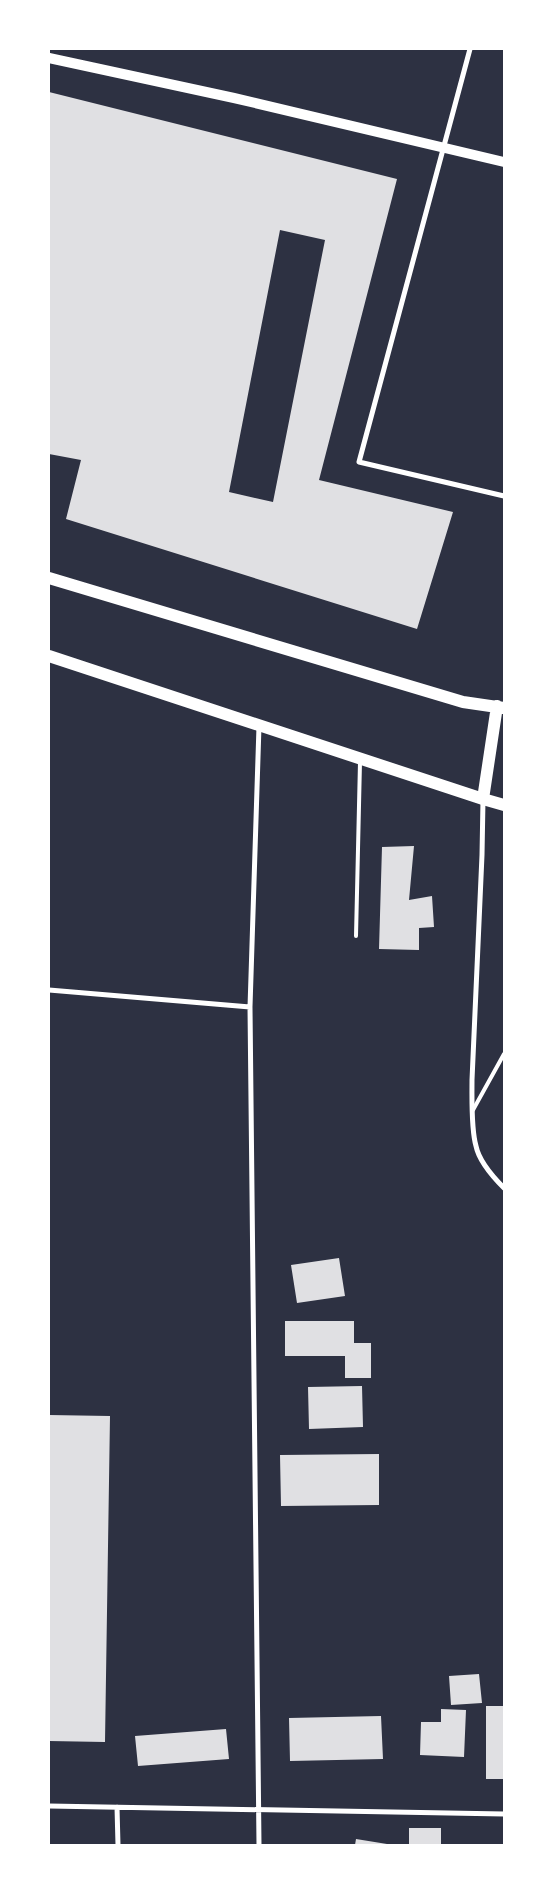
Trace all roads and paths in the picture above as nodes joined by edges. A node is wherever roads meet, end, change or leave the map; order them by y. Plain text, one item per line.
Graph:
1 (470, 49) edge
2 (49, 58) edge
3 (444, 147) junction
4 (504, 162) edge
5 (504, 496) edge
6 (49, 578) edge
7 (49, 656) edge
8 (501, 707) edge
9 (260, 726) junction
10 (361, 758) junction
11 (483, 799) junction
12 (504, 805) edge
13 (356, 936) dead end
14 (49, 990) edge
15 (250, 1007) junction
16 (504, 1054) edge
17 (473, 1110) junction
18 (504, 1188) edge
19 (49, 1806) edge
20 (117, 1807) junction
21 (258, 1809) junction
22 (504, 1814) edge
23 (118, 1845) edge
24 (259, 1845) edge

1 - 3 street
2 - 3 main road
3 - 4 main road
3 - 5 street
6 - 8 main road
7 - 9 main road
8 - 11 main road
9 - 10 main road
9 - 15 street
10 - 11 main road
10 - 13 lane
11 - 12 main road
11 - 17 street
14 - 15 street
15 - 21 street
16 - 17 lane
17 - 18 street
19 - 20 street
20 - 21 street
20 - 23 street
21 - 22 street
21 - 24 street

